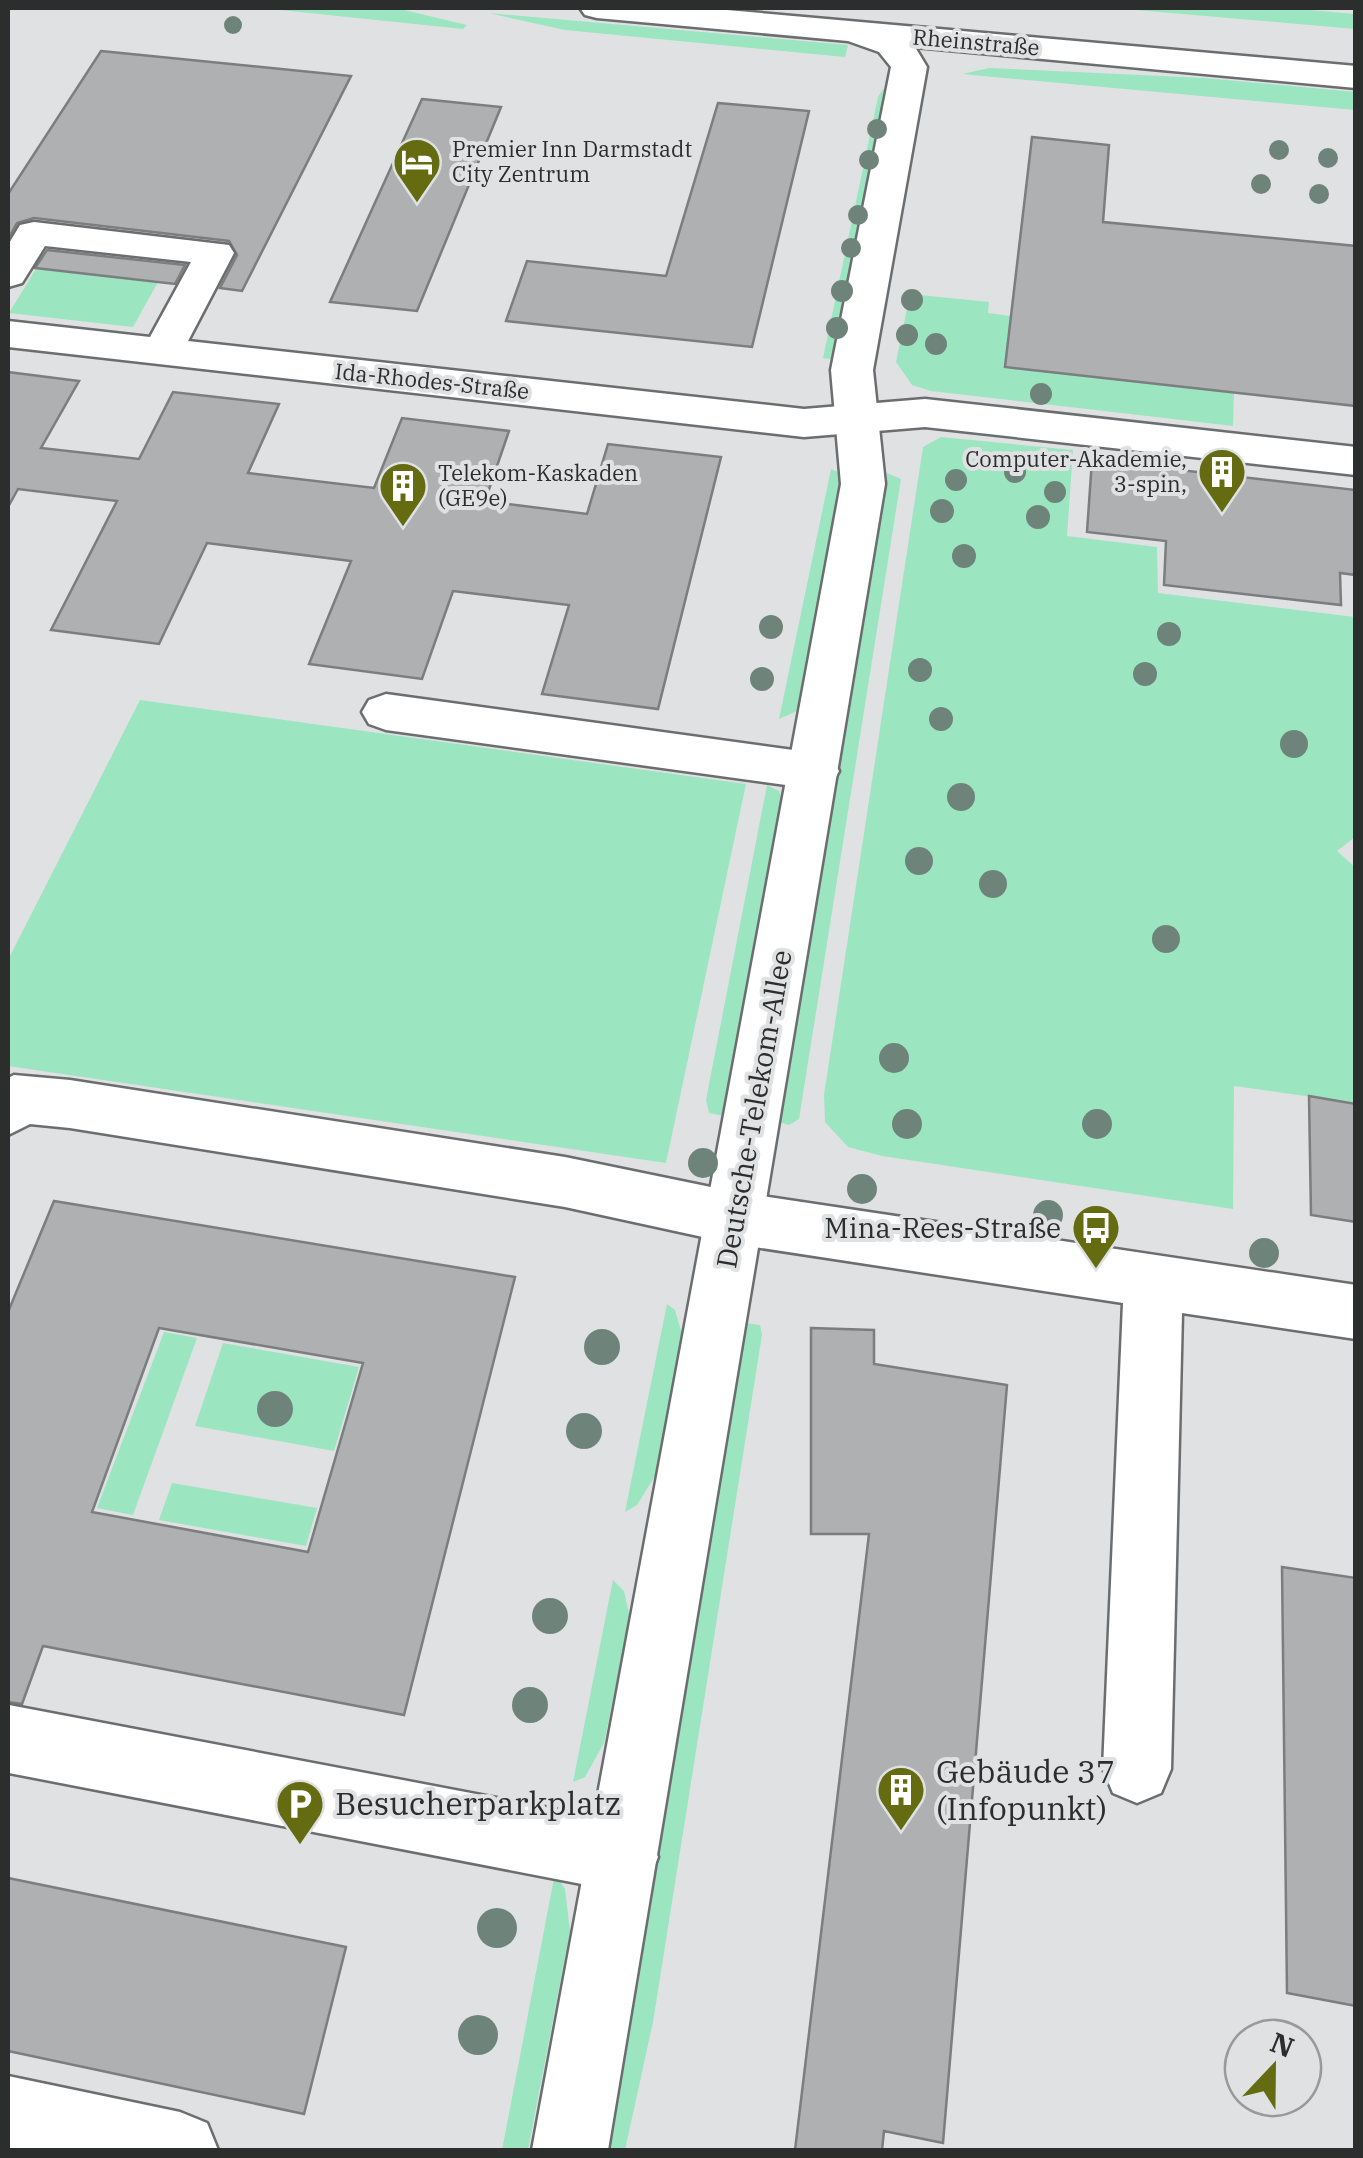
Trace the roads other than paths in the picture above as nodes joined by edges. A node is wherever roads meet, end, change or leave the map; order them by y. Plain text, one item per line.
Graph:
1 (597, 8) edge
2 (952, 8) edge
3 (1084, 19) dead end
4 (844, 30) junction
5 (1356, 76) edge
6 (8, 274) edge
7 (8, 334) edge
8 (162, 350) junction
9 (856, 419) junction
10 (1356, 460) edge
11 (386, 712) dead end
12 (815, 771) junction
13 (8, 1111) edge
14 (734, 1218) junction
15 (1153, 1280) junction
16 (1356, 1312) edge
17 (9, 1740) edge
18 (1137, 1769) dead end
19 (623, 1857) junction
20 (8, 2114) edge
21 (180, 2150) edge
22 (570, 2150) edge

1 - 4 main road, Rheinstraße
2 - 3 main road, Rheinstraße
4 - 5 main road, Rheinstraße
4 - 9 main road, Deutsche-Telekom-Allee
6 - 8 main road
7 - 8 main road, Ida-Rhodes-Straße
8 - 9 main road, Ida-Rhodes-Straße
9 - 10 main road, Ida-Rhodes-Straße
9 - 12 main road, Deutsche-Telekom-Allee
11 - 12 main road
12 - 14 main road, Deutsche-Telekom-Allee
13 - 14 main road
14 - 15 main road
14 - 19 main road, Deutsche-Telekom-Allee
15 - 16 main road
15 - 18 main road
17 - 19 main road
19 - 22 main road, Deutsche-Telekom-Allee
20 - 21 main road

